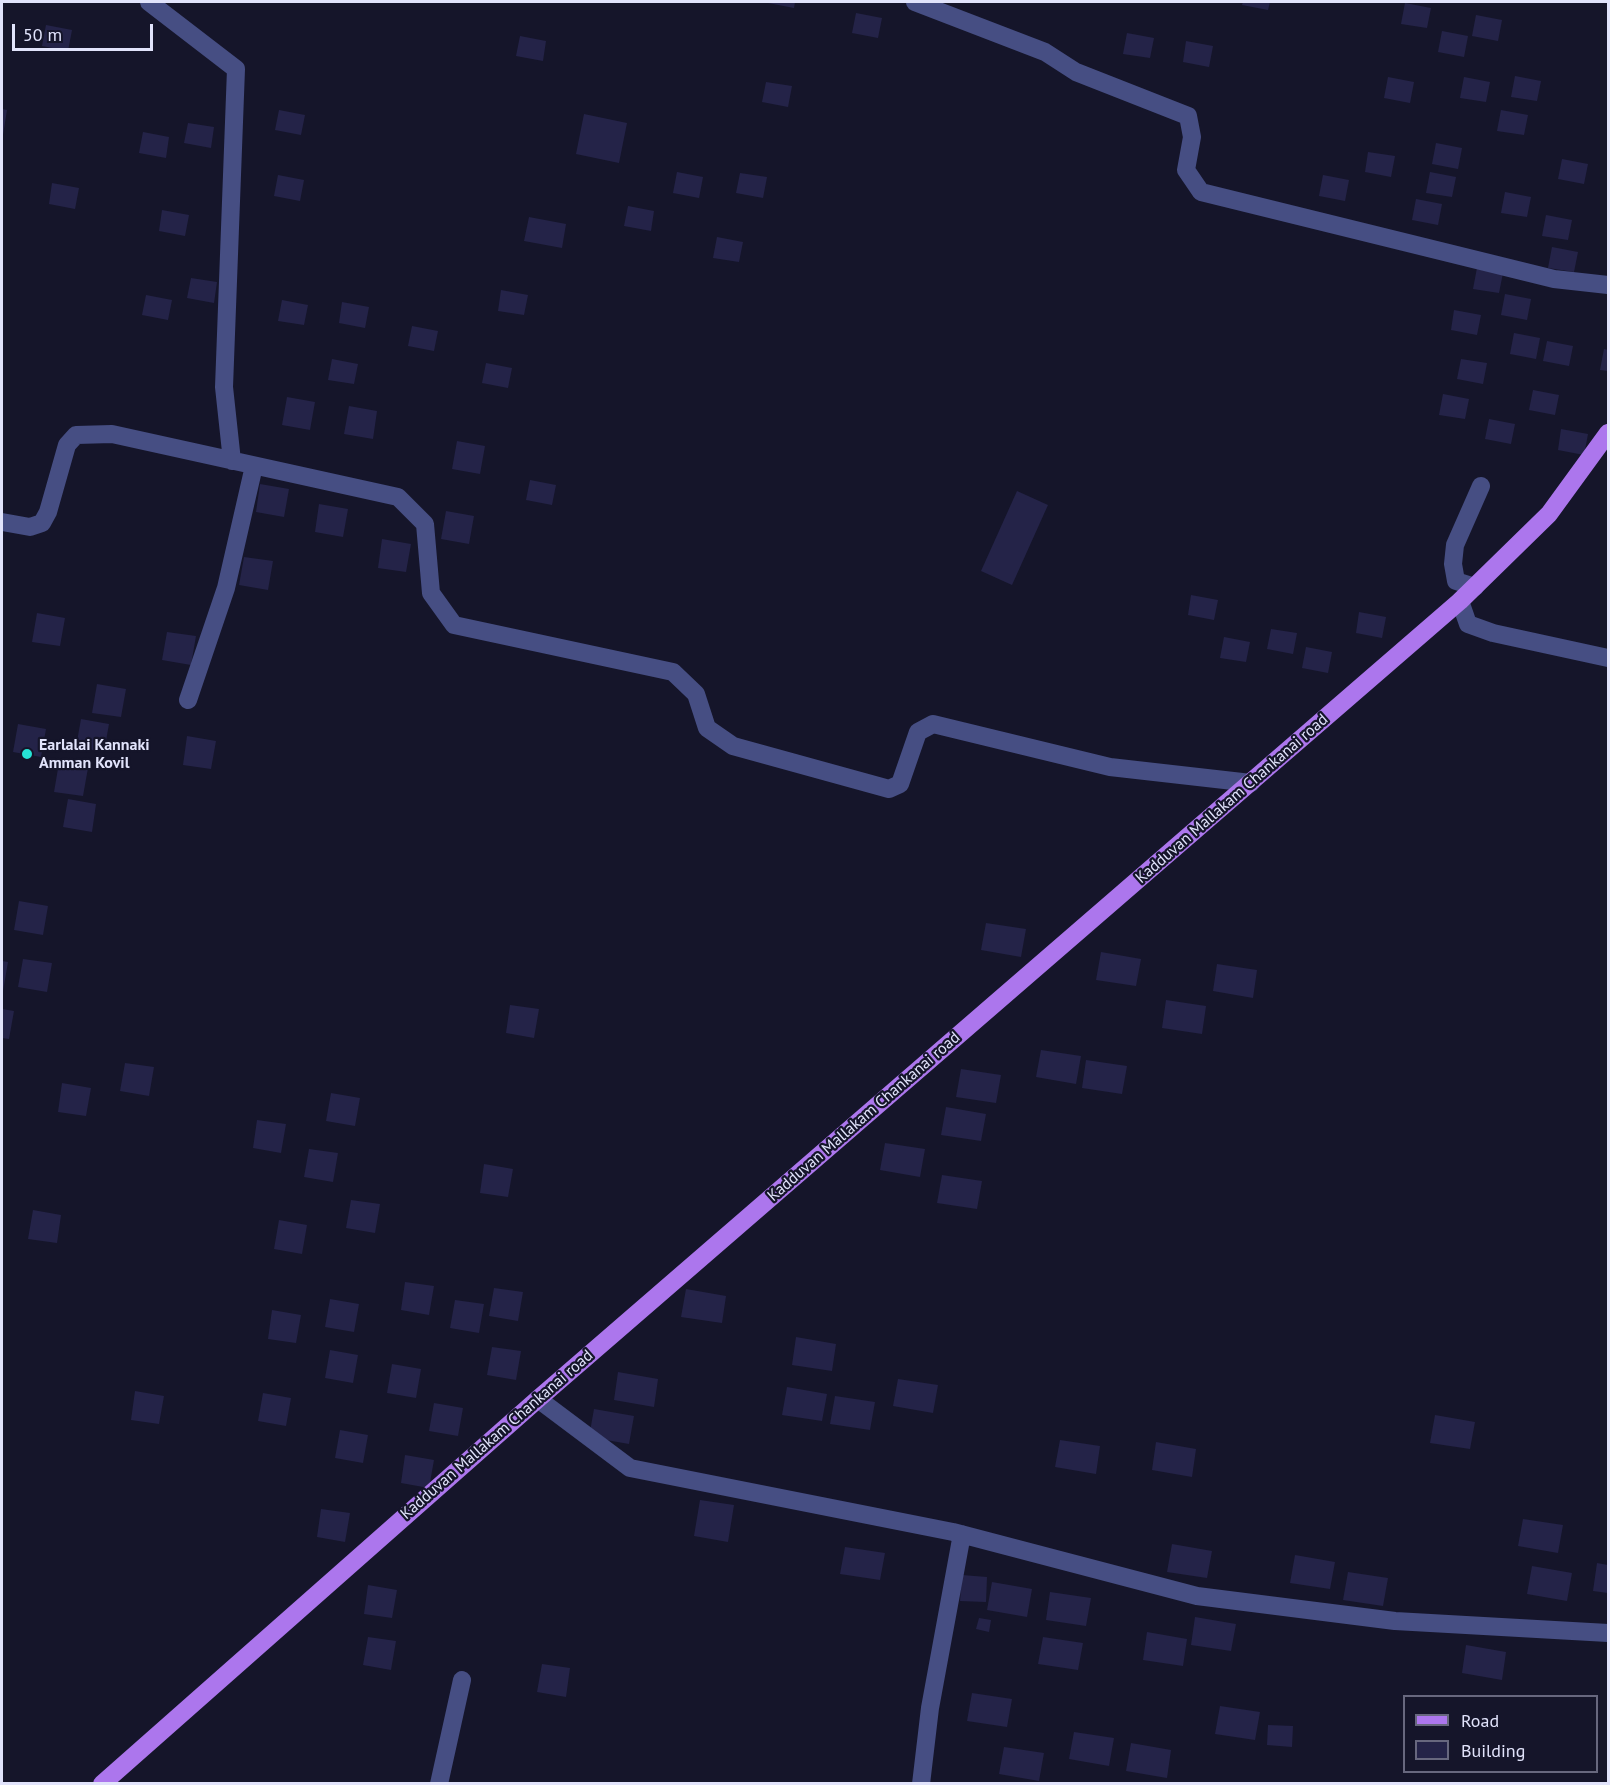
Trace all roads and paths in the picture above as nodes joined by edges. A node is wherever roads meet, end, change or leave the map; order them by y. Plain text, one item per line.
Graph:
1 (149, 2) edge
2 (915, 2) edge
3 (1608, 285) edge
4 (1608, 433) edge
5 (232, 461) junction
6 (254, 466) junction
7 (1481, 486) dead end
8 (2, 522) edge
9 (1475, 587) junction
10 (1460, 601) junction
11 (1608, 658) edge
12 (188, 700) dead end
13 (1251, 783) junction
14 (538, 1399) junction
15 (962, 1534) junction
16 (1608, 1633) edge
17 (462, 1680) dead end
18 (102, 1784) edge
19 (439, 1784) edge
20 (921, 1784) edge

1 - 5 street
2 - 3 street
4 - 9 main road, Kadduvan Mallakam Chankanai road
5 - 6 street
5 - 8 street
6 - 12 street
6 - 13 street
7 - 9 street
9 - 10 main road, Kadduvan Mallakam Chankanai road
10 - 11 street
10 - 13 main road, Kadduvan Mallakam Chankanai road
13 - 14 main road, Kadduvan Mallakam Chankanai road
14 - 15 street
14 - 18 main road, Kadduvan Mallakam Chankanai road
15 - 16 street
15 - 20 street
17 - 19 street

